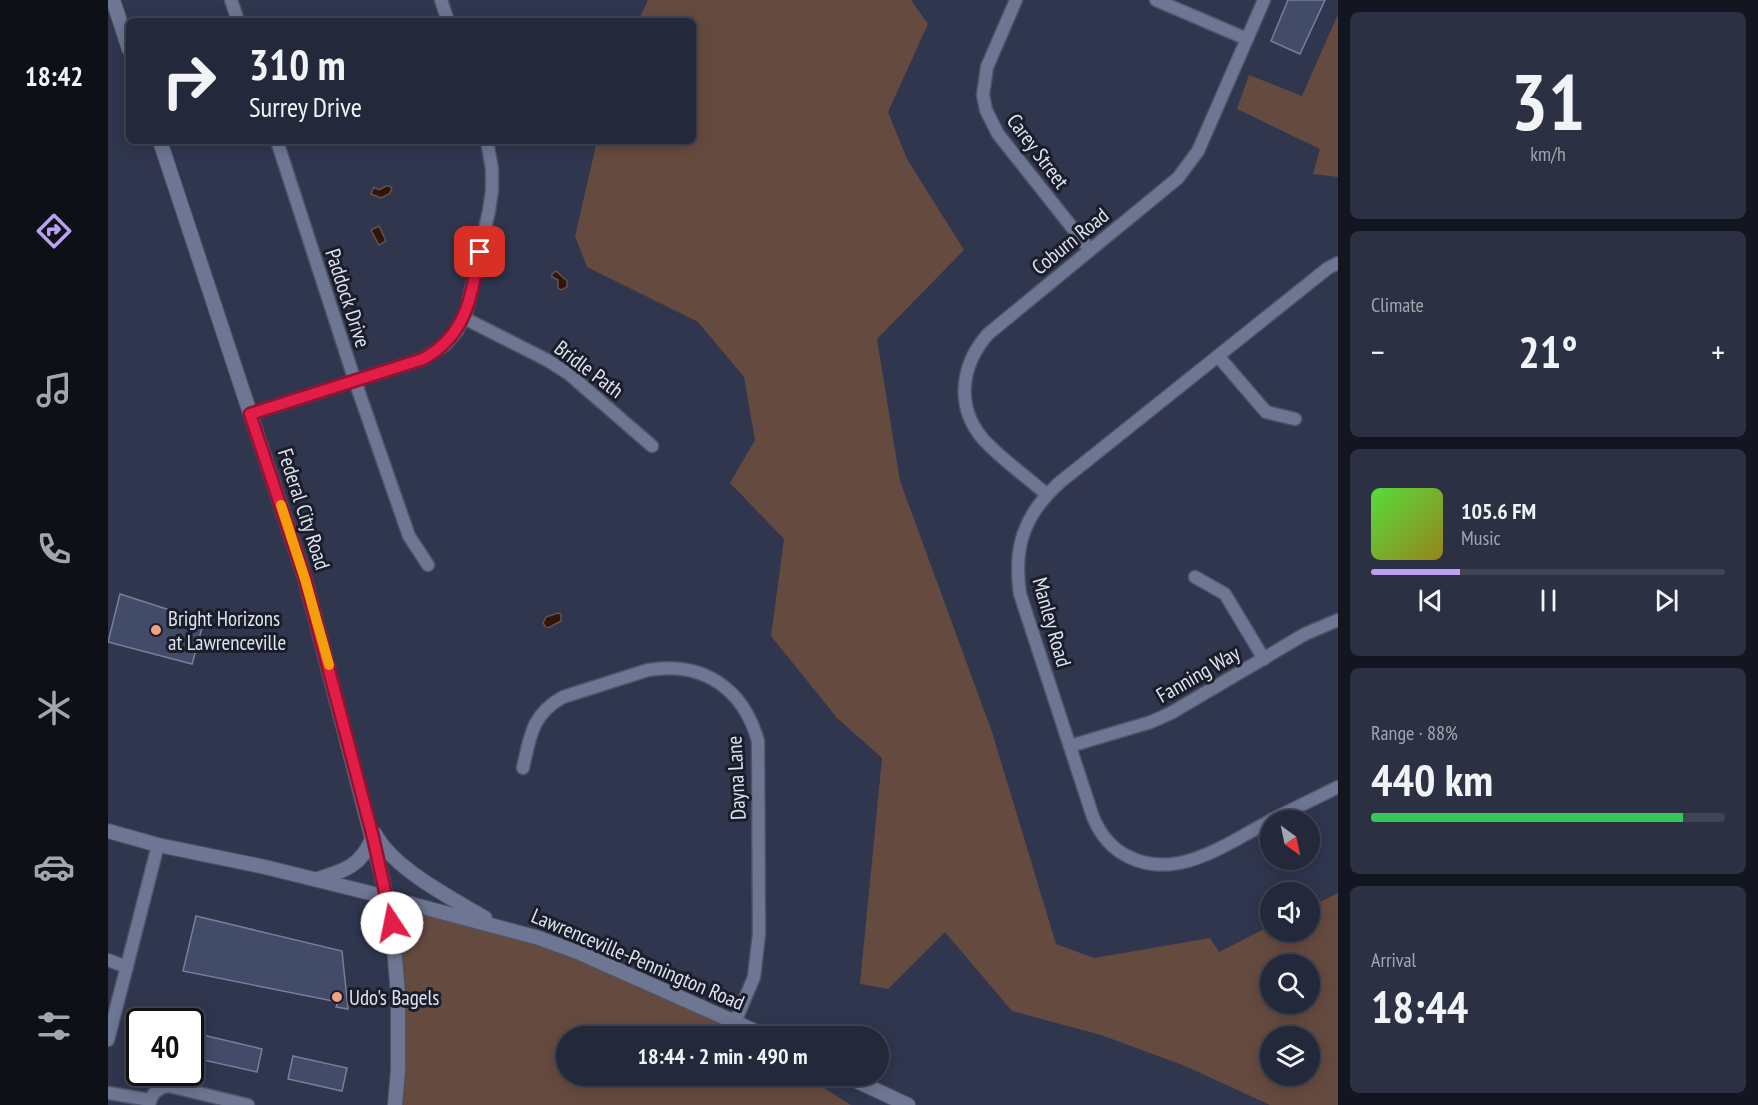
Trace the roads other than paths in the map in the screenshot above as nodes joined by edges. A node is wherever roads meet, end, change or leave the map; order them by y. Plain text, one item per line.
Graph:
1 (113, 0) edge
2 (231, 0) edge
3 (441, 0) edge
4 (1016, 0) edge
5 (1155, 0) edge
6 (1264, 0) edge
7 (237, 18) edge
8 (447, 18) edge
9 (1247, 39) junction
10 (126, 40) edge
11 (161, 144) edge
12 (278, 144) edge
13 (488, 144) edge
14 (1090, 250) junction
15 (1338, 262) edge
16 (464, 318) junction
17 (1218, 356) junction
18 (355, 381) junction
19 (250, 414) junction
20 (1295, 419) dead end
21 (652, 446) dead end
22 (1046, 494) junction
23 (428, 566) dead end
24 (1195, 577) dead end
25 (1338, 620) edge
26 (1264, 658) junction
27 (1070, 746) junction
28 (524, 768) dead end
29 (1338, 787) edge
30 (1293, 810) edge
31 (1260, 826) edge
32 (108, 831) edge
33 (371, 831) junction
34 (158, 845) junction
35 (315, 879) junction
36 (387, 897) junction
37 (497, 926) junction
38 (108, 960) edge
39 (127, 967) junction
40 (735, 1022) junction
41 (744, 1026) edge
42 (108, 1040) edge
43 (867, 1086) edge
44 (108, 1093) edge
45 (150, 1103) edge
46 (248, 1105) edge
47 (395, 1105) edge
48 (908, 1105) edge

1 - 10 street
2 - 7 street
3 - 8 street
4 - 14 street, Carey Street
5 - 9 street
6 - 9 street, Coburn Road
9 - 14 street, Coburn Road
11 - 19 street, Federal City Road
12 - 18 street, Paddock Drive
13 - 16 street
14 - 22 street, Coburn Road
15 - 17 street, Manley Road
16 - 18 street
16 - 21 street, Bridle Path
17 - 20 street
17 - 22 street, Manley Road
18 - 19 street
18 - 23 street, Paddock Drive
19 - 33 street, Federal City Road
22 - 27 street, Manley Road
24 - 26 street
25 - 26 street, Fanning Way
26 - 27 street, Fanning Way
27 - 31 street, Manley Road
28 - 40 street, Dayna Lane
29 - 30 street, Manley Road
32 - 34 street, Lawrenceville-Pennington Road
33 - 35 street
33 - 36 street, Federal City Road
33 - 37 street
34 - 35 street, Lawrenceville-Pennington Road
34 - 39 street
35 - 36 street, Lawrenceville-Pennington Road
36 - 37 street, Lawrenceville-Pennington Road
36 - 47 street, Federal City Road
37 - 40 street, Lawrenceville-Pennington Road
38 - 39 street
39 - 42 street
40 - 41 street, Lawrenceville-Pennington Road
43 - 48 street
44 - 45 street
45 - 46 street

